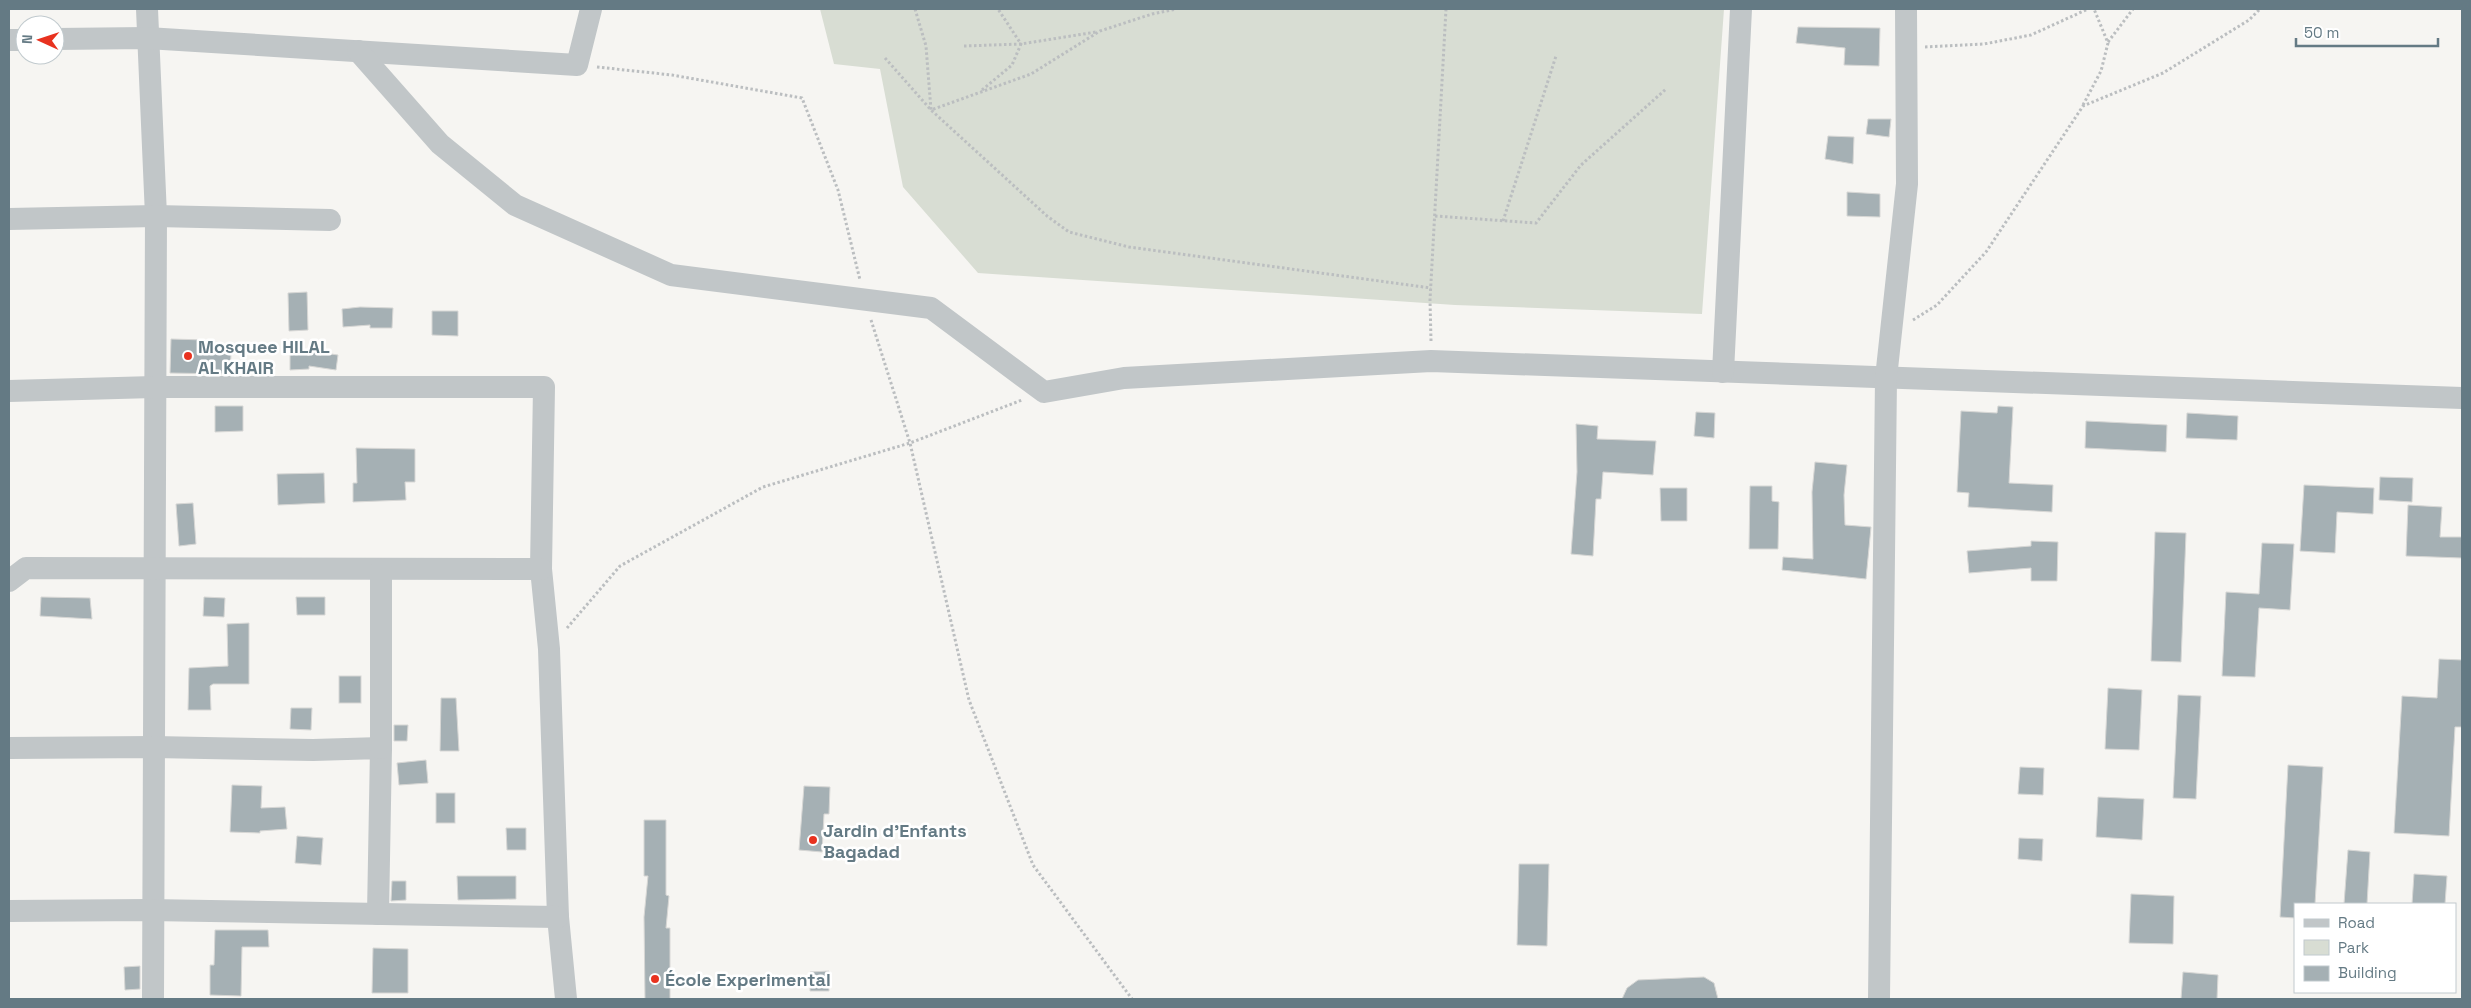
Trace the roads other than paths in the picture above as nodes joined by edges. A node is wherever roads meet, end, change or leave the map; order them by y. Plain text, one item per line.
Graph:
1 (146, 9) edge
2 (591, 9) edge
3 (1741, 9) edge
4 (1906, 9) edge
5 (147, 38) junction
6 (65, 39) edge
7 (358, 52) junction
8 (156, 216) junction
9 (9, 219) edge
10 (330, 220) dead end
11 (1723, 372) junction
12 (1886, 378) junction
13 (154, 388) junction
14 (9, 390) edge
15 (2462, 398) edge
16 (156, 567) junction
17 (541, 568) junction
18 (382, 569) junction
19 (9, 581) edge
20 (154, 747) junction
21 (9, 748) edge
22 (381, 748) junction
23 (153, 910) junction
24 (9, 911) edge
25 (378, 914) junction
26 (558, 917) junction
27 (152, 999) edge
28 (566, 999) edge
29 (1879, 999) edge

1 - 5 street
2 - 7 street
3 - 11 street
4 - 12 street
5 - 6 street
5 - 7 street
5 - 8 street
7 - 11 street
8 - 9 street
8 - 10 street
8 - 13 street
11 - 12 street
12 - 15 street
12 - 29 street
13 - 14 street
13 - 16 street
13 - 17 street
16 - 18 street
16 - 19 street
16 - 20 street
17 - 18 street
17 - 26 street
18 - 22 street
20 - 21 street
20 - 22 street
20 - 23 street
22 - 25 street
23 - 24 street
23 - 25 street
23 - 27 street
25 - 26 street
26 - 28 street

